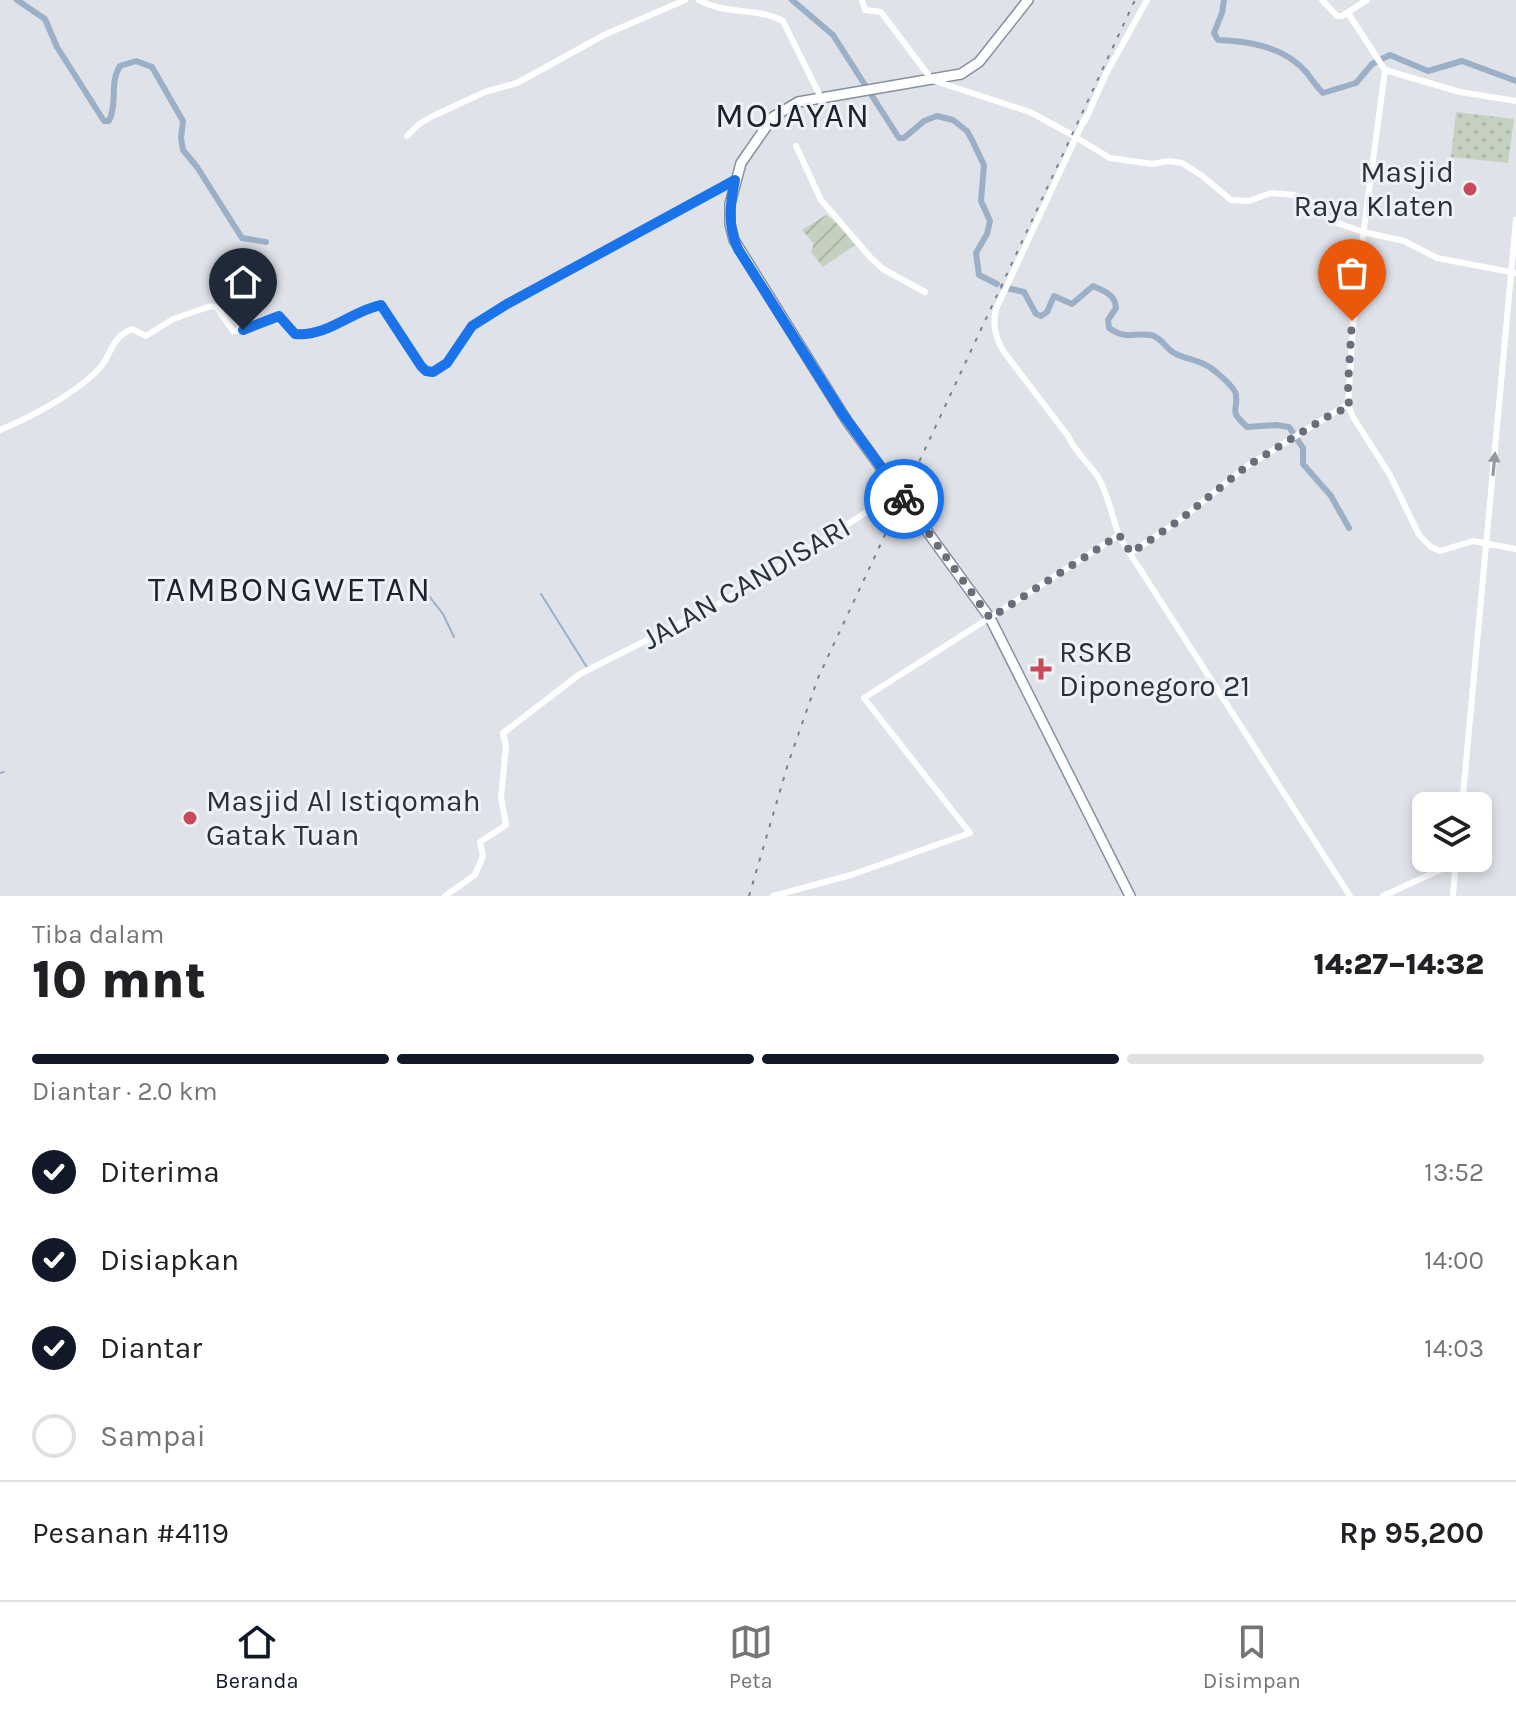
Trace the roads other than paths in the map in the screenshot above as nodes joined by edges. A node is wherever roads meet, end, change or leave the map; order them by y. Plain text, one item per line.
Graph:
1 (685, 0) edge
2 (699, 0) edge
3 (862, 0) edge
4 (1028, 0) edge
5 (1147, 0) edge
6 (1322, 0) edge
7 (1367, 0) edge
8 (1348, 13) junction
9 (1385, 70) junction
10 (961, 74) junction
11 (932, 80) junction
12 (956, 89) junction
13 (821, 98) junction
14 (1516, 101) edge
15 (407, 136) dead end
16 (1077, 138) junction
17 (796, 146) dead end
18 (735, 180) junction
19 (1516, 220) edge
20 (1363, 232) junction
21 (1512, 272) edge
22 (925, 292) dead end
23 (1348, 406) junction
24 (0, 430) edge
25 (899, 492) junction
26 (1119, 535) junction
27 (1487, 542) junction
28 (1516, 549) edge
29 (1131, 553) junction
30 (990, 618) junction
31 (1463, 792) edge
32 (1433, 872) edge
33 (1455, 872) edge
34 (445, 896) edge
35 (773, 896) edge
36 (1130, 896) edge
37 (1350, 896) edge
38 (1383, 896) edge
39 (1453, 896) edge

1 - 15 street
2 - 13 street
3 - 11 street
4 - 10 highway
5 - 16 street
6 - 8 street
7 - 8 street
8 - 9 street
9 - 14 street
9 - 20 street
10 - 11 highway
10 - 12 highway
11 - 12 street
11 - 13 highway
12 - 16 street
13 - 18 highway
16 - 20 street
16 - 26 street
17 - 22 street
18 - 24 street
18 - 25 highway
19 - 21 street
20 - 21 street
20 - 23 street
27 -> 21 street
23 - 27 street
23 - 29 street
25 - 30 highway
25 - 34 street, JALAN CANDISARI
26 - 29 street
26 - 30 street
27 - 28 street
27 - 31 street
29 - 37 street
30 - 35 street
30 - 36 highway
32 - 38 street
33 - 39 street

